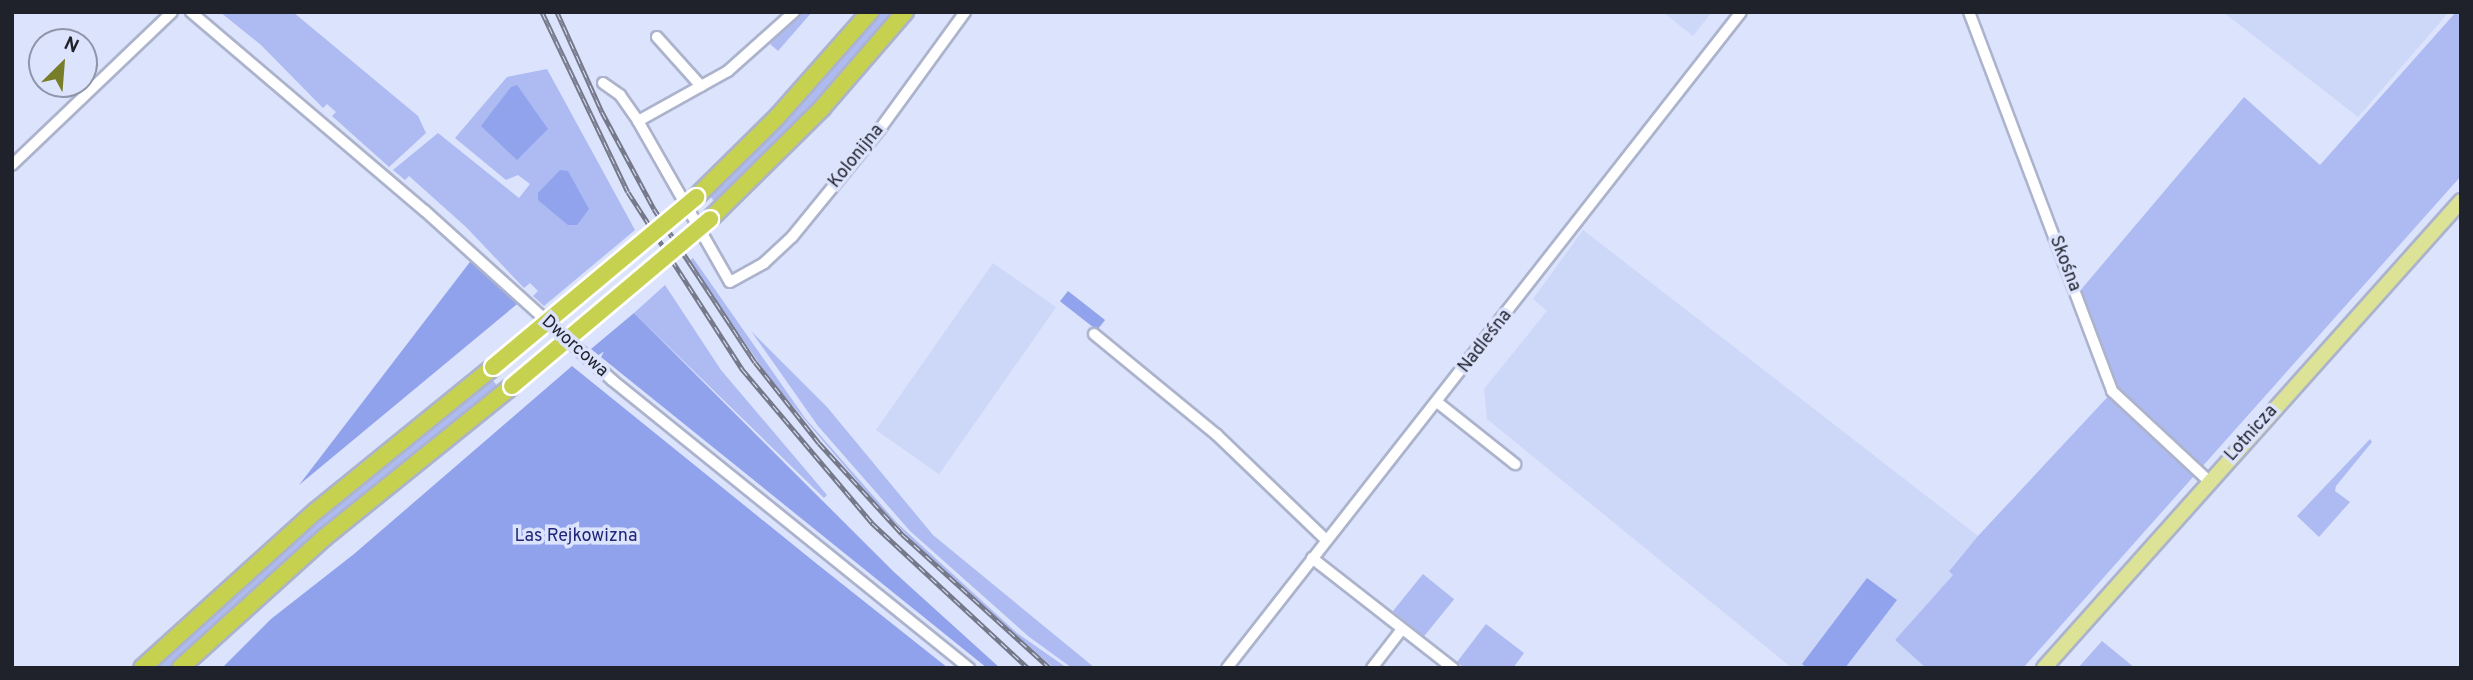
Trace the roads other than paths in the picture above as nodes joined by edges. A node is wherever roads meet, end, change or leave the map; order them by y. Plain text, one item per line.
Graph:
1 (172, 12) edge
2 (191, 12) edge
3 (794, 12) edge
4 (870, 12) edge
5 (905, 12) edge
6 (965, 12) edge
7 (1741, 12) edge
8 (1969, 12) edge
9 (657, 37) dead end
10 (603, 83) dead end
11 (701, 86) junction
12 (638, 121) junction
13 (12, 164) edge
14 (2461, 201) edge
15 (1094, 334) dead end
16 (1437, 402) junction
17 (1515, 464) dead end
18 (2210, 482) junction
19 (1326, 540) junction
20 (1312, 558) junction
21 (1402, 629) junction
22 (142, 668) edge
23 (180, 668) edge
24 (969, 668) edge
25 (1227, 668) edge
26 (1372, 668) edge
27 (1453, 668) edge
28 (2044, 668) edge

1 - 13 street
2 - 24 street, Dworcowa
3 - 11 street
4 - 22 highway, bridge
5 - 23 highway, bridge
6 - 12 street, Kolonijna
7 - 16 street, Nadleśna
8 - 18 street, Skośna
9 - 11 street
10 - 12 street
11 - 12 street
14 - 18 main road, Lotnicza
15 - 19 street
16 - 17 street
16 - 19 street, Nadleśna
18 - 28 main road, Lotnicza
19 - 20 street, Nadleśna
20 - 21 street
20 - 25 street, Nadleśna
21 - 26 street
21 - 27 street

